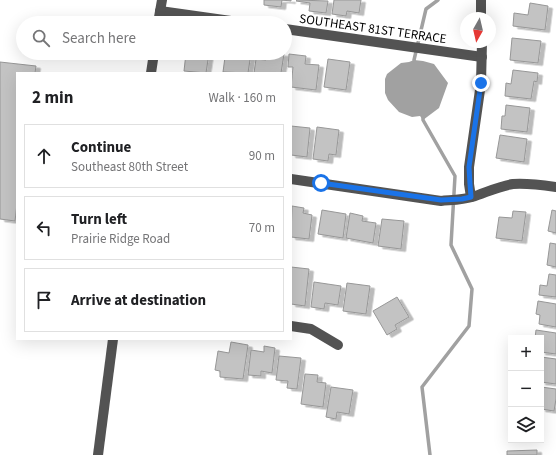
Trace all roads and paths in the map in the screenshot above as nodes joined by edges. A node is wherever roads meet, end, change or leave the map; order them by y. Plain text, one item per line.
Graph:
1 (162, 0) edge
2 (481, 0) edge
3 (160, 11) junction
4 (482, 12) edge
5 (159, 16) edge
6 (195, 16) edge
7 (292, 30) edge
8 (482, 48) edge
9 (482, 58) junction
10 (153, 60) edge
11 (150, 72) edge
12 (292, 179) edge
13 (556, 187) edge
14 (466, 198) junction
15 (292, 326) edge
16 (113, 340) edge
17 (338, 345) dead end
18 (98, 455) edge

1 - 3 street
2 - 4 street
3 - 5 street
3 - 6 street
7 - 9 street, SOUTHEAST 81ST TERRACE
8 - 9 street
9 - 14 street
10 - 11 street
12 - 14 street
13 - 14 street
15 - 17 street
16 - 18 street

